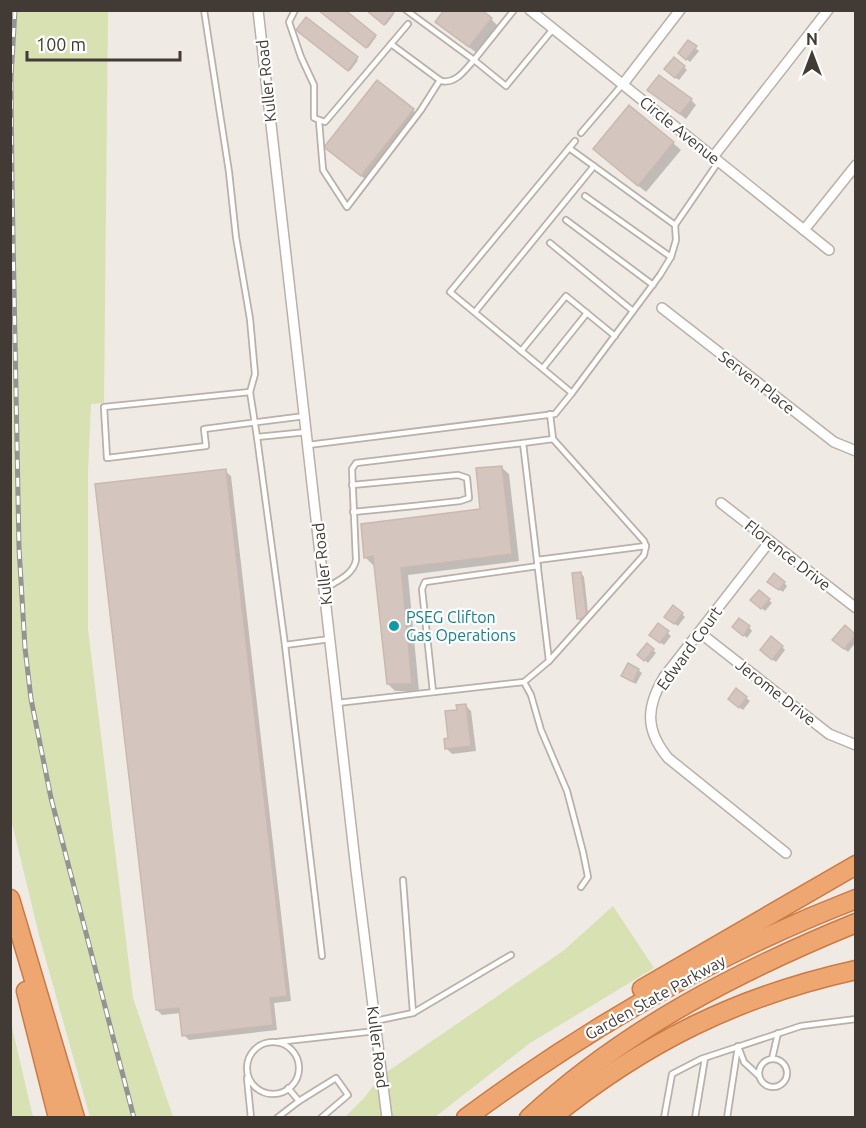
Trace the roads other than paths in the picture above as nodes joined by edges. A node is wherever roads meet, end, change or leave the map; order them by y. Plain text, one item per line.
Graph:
1 (204, 10) edge
2 (258, 10) edge
3 (295, 10) edge
4 (406, 10) edge
5 (514, 10) edge
6 (680, 10) edge
7 (828, 10) edge
8 (531, 11) edge
9 (408, 24) dead end
10 (553, 29) junction
11 (391, 44) junction
12 (474, 60) junction
13 (440, 80) junction
14 (623, 84) junction
15 (319, 121) junction
16 (581, 133) dead end
17 (575, 141) dead end
18 (569, 148) junction
19 (716, 159) junction
20 (855, 165) edge
21 (594, 166) junction
22 (585, 196) dead end
23 (566, 220) dead end
24 (675, 225) junction
25 (804, 230) junction
26 (550, 243) dead end
27 (829, 250) dead end
28 (670, 257) junction
29 (653, 285) junction
30 (662, 308) dead end
31 (633, 311) junction
32 (475, 312) junction
33 (587, 313) junction
34 (615, 336) junction
35 (521, 351) junction
36 (543, 368) junction
37 (250, 392) junction
38 (572, 393) junction
39 (550, 414) junction
40 (305, 416) junction
41 (255, 423) junction
42 (307, 432) junction
43 (257, 437) junction
44 (553, 439) junction
45 (523, 442) junction
46 (308, 446) junction
47 (855, 451) edge
48 (352, 485) junction
49 (722, 502) dead end
50 (353, 512) junction
51 (770, 541) junction
52 (646, 546) junction
53 (537, 563) junction
54 (324, 589) junction
55 (855, 608) edge
56 (699, 632) junction
57 (330, 639) junction
58 (285, 645) junction
59 (549, 661) junction
60 (524, 682) junction
61 (433, 692) junction
62 (337, 703) junction
63 (855, 745) edge
64 (786, 853) dead end
65 (855, 865) edge
66 (403, 880) dead end
67 (581, 887) dead end
68 (10, 899) edge
69 (855, 899) edge
70 (855, 923) edge
71 (10, 929) edge
72 (322, 956) dead end
73 (511, 956) dead end
74 (855, 970) edge
75 (413, 1012) junction
76 (855, 1020) edge
77 (375, 1026) junction
78 (778, 1034) junction
79 (272, 1042) junction
80 (738, 1046) junction
81 (705, 1058) junction
82 (550, 1059) junction
83 (772, 1059) junction
84 (246, 1069) junction
85 (758, 1074) junction
86 (288, 1088) junction
87 (299, 1101) junction
88 (58, 1118) edge
89 (75, 1118) edge
90 (251, 1118) edge
91 (277, 1118) edge
92 (321, 1118) edge
93 (387, 1118) edge
94 (466, 1118) edge
95 (528, 1118) edge
96 (551, 1118) edge
97 (664, 1118) edge
98 (695, 1118) edge
99 (727, 1118) edge

1 - 37 lane
2 - 40 street, Kuller Road
3 - 15 lane
4 - 12 lane
5 - 12 lane
6 - 14 street
7 - 19 street
8 - 10 street, Circle Avenue
9 - 11 lane
10 - 12 lane
10 - 14 street, Circle Avenue
11 - 13 lane
11 - 15 lane
12 - 13 lane
13 - 15 lane
14 - 16 lane
14 - 19 street, Circle Avenue
17 - 18 lane
18 - 21 lane
18 - 32 lane
19 - 24 lane
19 - 25 street, Circle Avenue
20 - 25 street
21 - 24 lane
21 - 32 lane
22 - 28 lane
23 - 29 lane
24 - 28 lane
25 - 27 street, Circle Avenue
26 - 31 lane
28 - 29 lane
29 - 31 lane
30 - 47 street, Serven Place
31 - 34 lane
32 - 35 lane
33 - 34 lane
33 - 35 lane
33 - 36 lane
34 - 38 lane
35 - 36 lane
36 - 38 lane
37 - 41 lane
37 - 41 lane
38 - 39 lane
39 - 44 lane
39 - 46 lane
40 - 41 lane
40 - 42 street, Kuller Road
41 - 43 lane
42 - 43 lane
42 - 46 street, Kuller Road
43 - 58 lane
44 - 45 lane
44 - 52 lane
45 - 48 lane
45 - 53 lane
46 - 54 street, Kuller Road
48 - 50 lane
48 - 50 lane
49 - 51 street, Florence Drive
50 - 54 lane
51 - 55 street, Florence Drive
51 - 56 street, Edward Court
52 - 53 lane
52 - 59 lane
53 - 59 lane
53 - 61 lane
54 - 57 street, Kuller Road
56 - 63 street, Jerome Drive
56 - 64 street, Edward Court
57 - 58 lane
57 - 62 street, Kuller Road
58 - 72 lane
59 - 60 lane
60 - 61 lane
60 - 67 lane
61 - 62 lane
62 - 77 street, Kuller Road
65 - 82 highway
66 - 75 lane
68 - 89 highway
69 - 82 highway, Garden State Parkway
70 - 95 highway, Garden State Parkway
71 - 88 highway
73 - 75 lane
74 - 96 highway
75 - 77 lane
76 - 78 lane
77 - 79 lane
77 - 93 street, Kuller Road
78 - 80 lane
78 - 83 lane
79 - 84 lane
79 - 86 lane
80 - 81 lane
80 - 85 lane
80 - 99 lane
81 - 97 lane
81 - 98 lane
82 - 94 highway, Garden State Parkway
83 - 85 lane
83 - 85 lane
84 - 86 lane
84 - 90 lane
86 - 87 lane
87 - 91 lane
87 - 92 lane

